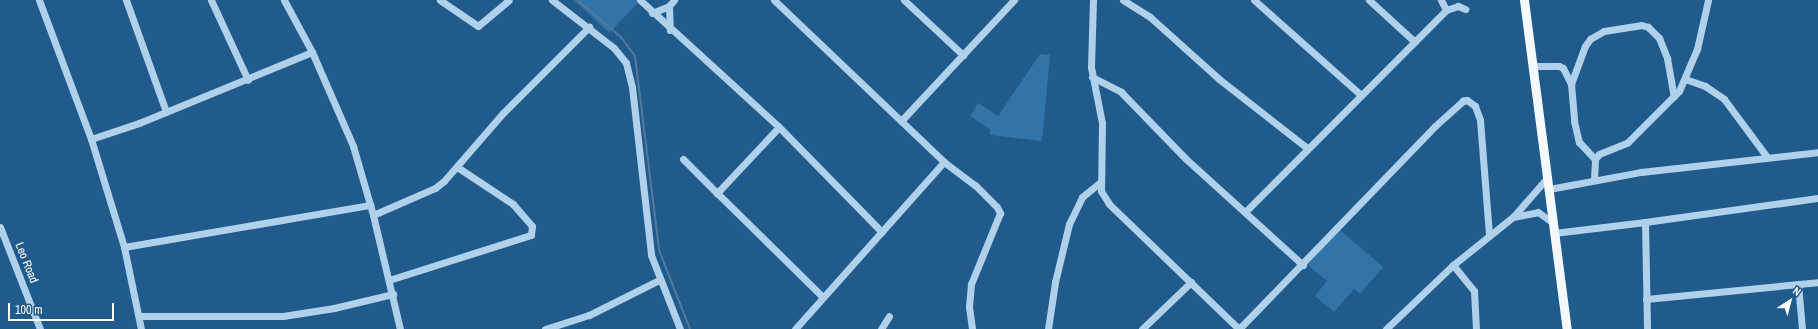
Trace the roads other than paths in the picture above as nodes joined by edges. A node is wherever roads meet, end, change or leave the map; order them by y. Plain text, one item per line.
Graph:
1 (39, 0) edge
2 (126, 0) edge
3 (211, 0) edge
4 (284, 0) edge
5 (440, 0) edge
6 (509, 0) edge
7 (552, 0) edge
8 (640, 0) edge
9 (774, 0) edge
10 (904, 0) edge
11 (1014, 0) edge
12 (1092, 0) edge
13 (1122, 0) edge
14 (1254, 0) edge
15 (1369, 0) edge
16 (1441, 0) edge
17 (1524, 0) edge
18 (1708, 0) edge
19 (671, 3) edge
20 (1465, 9) dead end
21 (1446, 10) junction
22 (652, 13) junction
23 (589, 27) junction
24 (670, 30) junction
25 (1415, 42) junction
26 (312, 52) junction
27 (962, 55) junction
28 (1532, 66) junction
29 (1092, 77) junction
30 (1685, 79) junction
31 (248, 80) junction
32 (1571, 84) junction
33 (1360, 94) junction
34 (1674, 96) junction
35 (166, 112) junction
36 (901, 121) junction
37 (779, 127) junction
38 (91, 139) junction
39 (1307, 148) junction
40 (1818, 152) edge
41 (1768, 157) junction
42 (683, 159) dead end
43 (1595, 159) junction
44 (944, 162) junction
45 (457, 166) junction
46 (1547, 178) junction
47 (1594, 179) junction
48 (1099, 183) junction
49 (1549, 189) junction
50 (718, 193) junction
51 (1818, 198) edge
52 (370, 205) junction
53 (1246, 211) junction
54 (374, 215) junction
55 (1513, 217) junction
56 (1552, 222) junction
57 (1645, 222) junction
58 (0, 227) edge
59 (882, 232) junction
60 (1554, 233) junction
61 (1489, 234) junction
62 (124, 247) junction
63 (1303, 265) junction
64 (1453, 265) junction
65 (389, 280) junction
66 (659, 280) junction
67 (1191, 282) junction
68 (1818, 282) edge
69 (1798, 284) junction
70 (393, 294) junction
71 (823, 297) junction
72 (1646, 299) junction
73 (139, 316) junction
74 (889, 316) dead end
75 (40, 329) edge
76 (141, 329) edge
77 (400, 329) edge
78 (545, 329) edge
79 (680, 329) edge
80 (795, 329) edge
81 (882, 329) edge
82 (972, 329) edge
83 (1048, 329) edge
84 (1142, 329) edge
85 (1239, 329) edge
86 (1386, 329) edge
87 (1476, 329) edge
88 (1567, 329) edge
89 (1647, 329) edge
90 (1802, 329) edge

1 - 38 street
2 - 35 street
3 - 31 street
4 - 26 street
5 - 6 street
7 - 23 street
8 - 22 street
9 - 36 street
10 - 27 street
11 - 27 street
12 - 29 street
13 - 39 street
14 - 33 street
15 - 25 street
16 - 21 street
17 - 28 main road
18 - 30 street
19 - 22 street
19 - 24 street
20 - 21 street
21 - 25 street
22 - 24 street
23 - 45 street
23 - 66 street
24 - 37 street
25 - 33 street
26 - 31 street
26 - 52 street
27 - 36 street
28 - 32 street
28 - 46 main road
29 - 48 street
29 - 53 street
30 - 34 street
30 - 41 street
31 - 35 street
32 - 34 street
32 - 43 street
33 - 39 street
34 - 43 street
35 - 38 street
36 - 44 street
37 - 50 street
37 - 59 street
38 - 62 street
39 - 53 street
40 - 41 street
41 - 47 street
42 - 50 street
43 - 47 street
44 - 59 street
44 - 82 street
45 - 54 street
45 - 65 street
46 - 49 main road
46 - 55 street
47 - 49 street
48 - 67 street
48 - 83 street
49 - 56 main road
50 - 71 street
51 - 57 street
52 - 54 street
52 - 62 street
53 - 63 street
54 - 65 street
55 - 56 street
55 - 61 street
56 - 60 main road
57 - 60 street
57 - 72 street
58 - 75 street, Leo Road
59 - 71 street
60 - 88 main road
61 - 63 street
61 - 64 street
62 - 73 street
63 - 85 street
64 - 86 street
64 - 87 street
65 - 70 street
66 - 78 street
66 - 79 street
67 - 84 street
67 - 85 street
68 - 69 street
69 - 72 street
69 - 90 street
70 - 73 street
70 - 77 street
71 - 80 street
72 - 89 street
73 - 76 street
74 - 81 street

